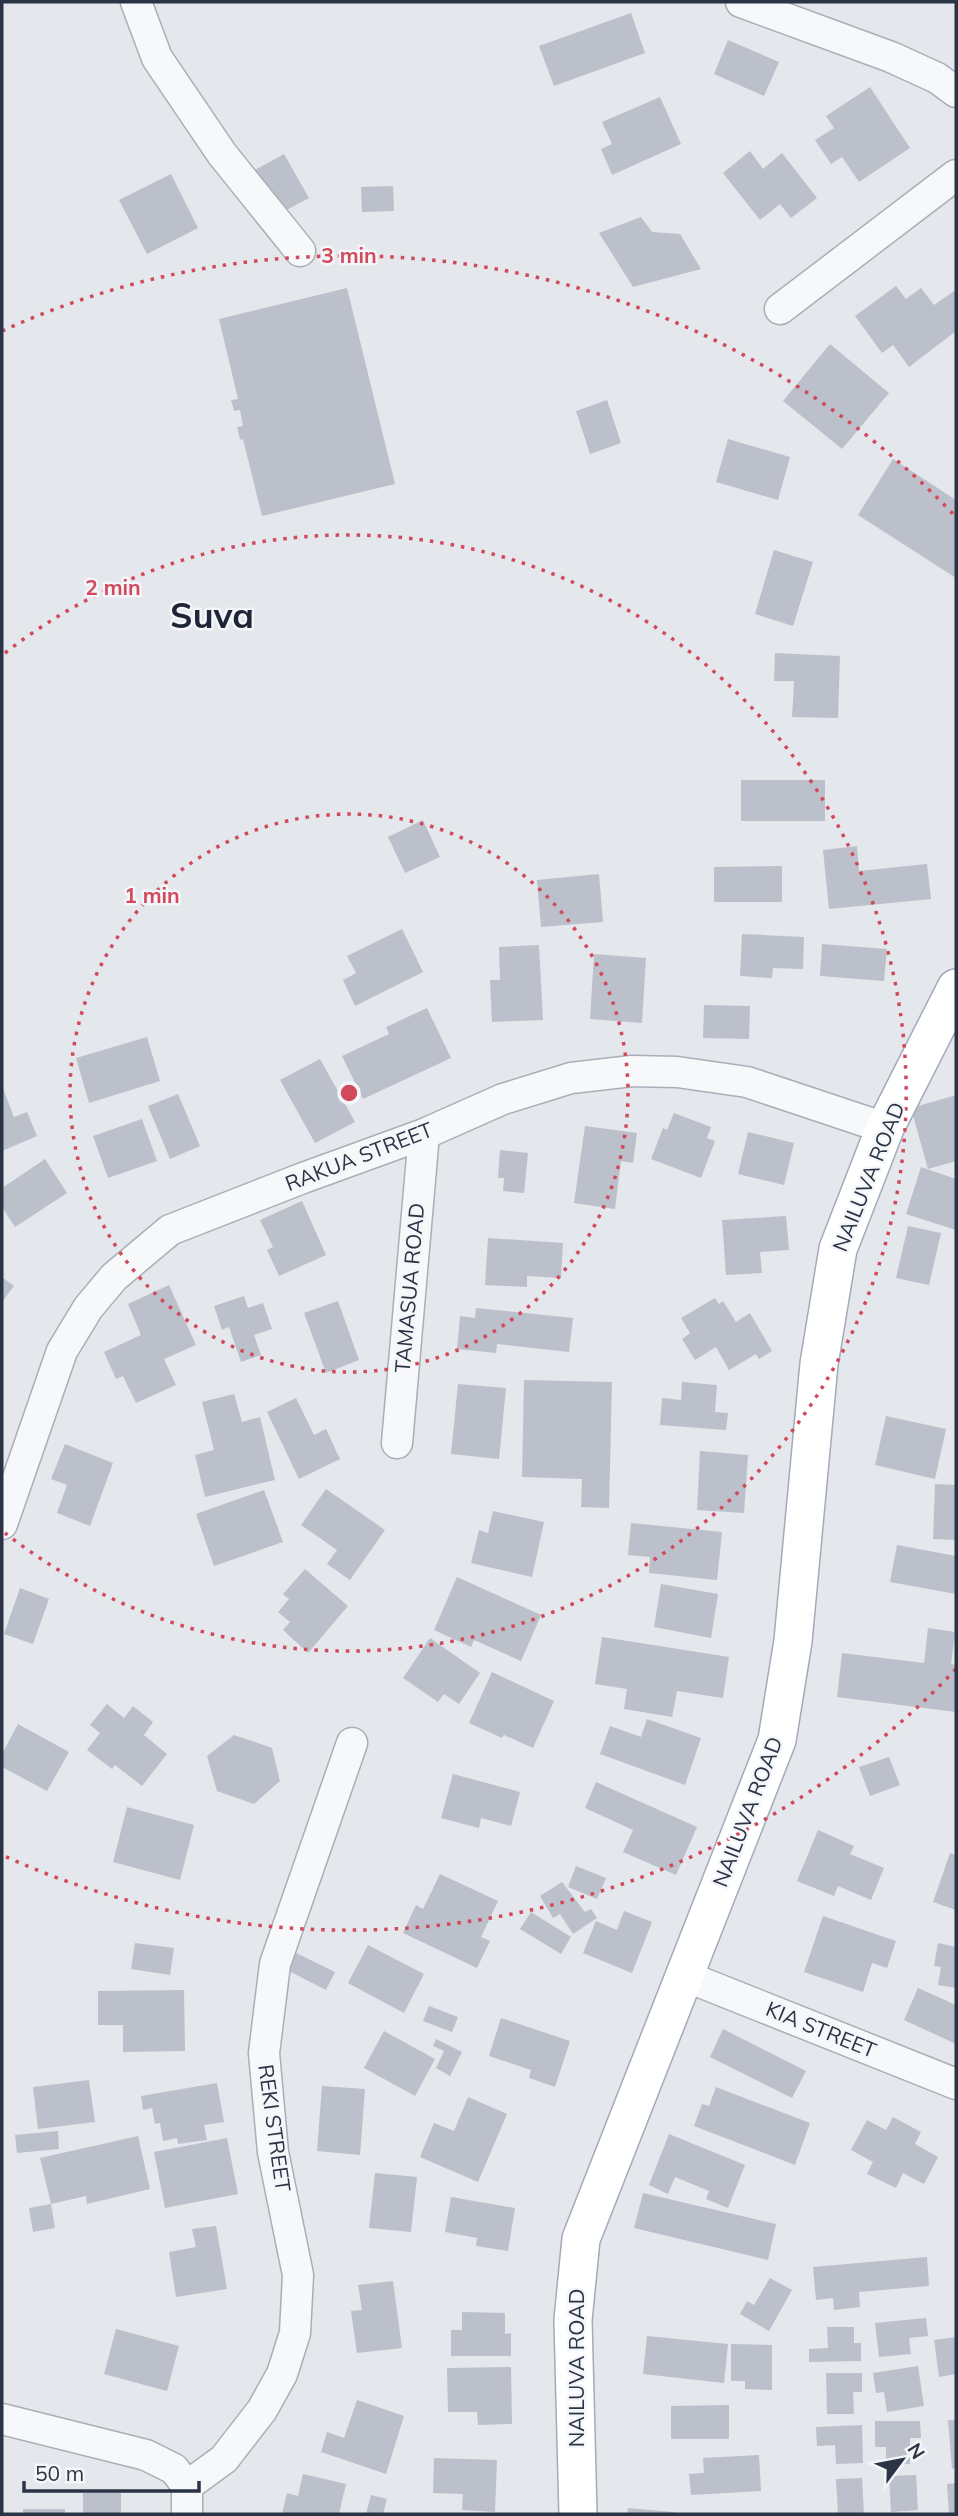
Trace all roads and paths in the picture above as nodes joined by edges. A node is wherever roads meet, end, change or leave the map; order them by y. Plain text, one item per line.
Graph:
1 (136, 2) edge
2 (741, 2) edge
3 (956, 92) edge
4 (956, 175) edge
5 (300, 251) dead end
6 (780, 309) dead end
7 (956, 988) edge
8 (885, 1128) junction
9 (424, 1134) junction
10 (397, 1443) dead end
11 (2, 1524) edge
12 (352, 1743) dead end
13 (685, 1976) junction
14 (956, 2084) edge
15 (2, 2420) edge
16 (187, 2500) edge
17 (578, 2514) edge

1 - 5 street
2 - 3 street
4 - 6 street
7 - 8 main road, NAILUVA ROAD
8 - 9 street, RAKUA STREET
8 - 13 main road, NAILUVA ROAD
9 - 10 street, TAMASUA ROAD
9 - 11 street, RAKUA STREET
12 - 16 street, REKI STREET
13 - 14 street, KIA STREET
13 - 17 main road, NAILUVA ROAD
15 - 16 street

